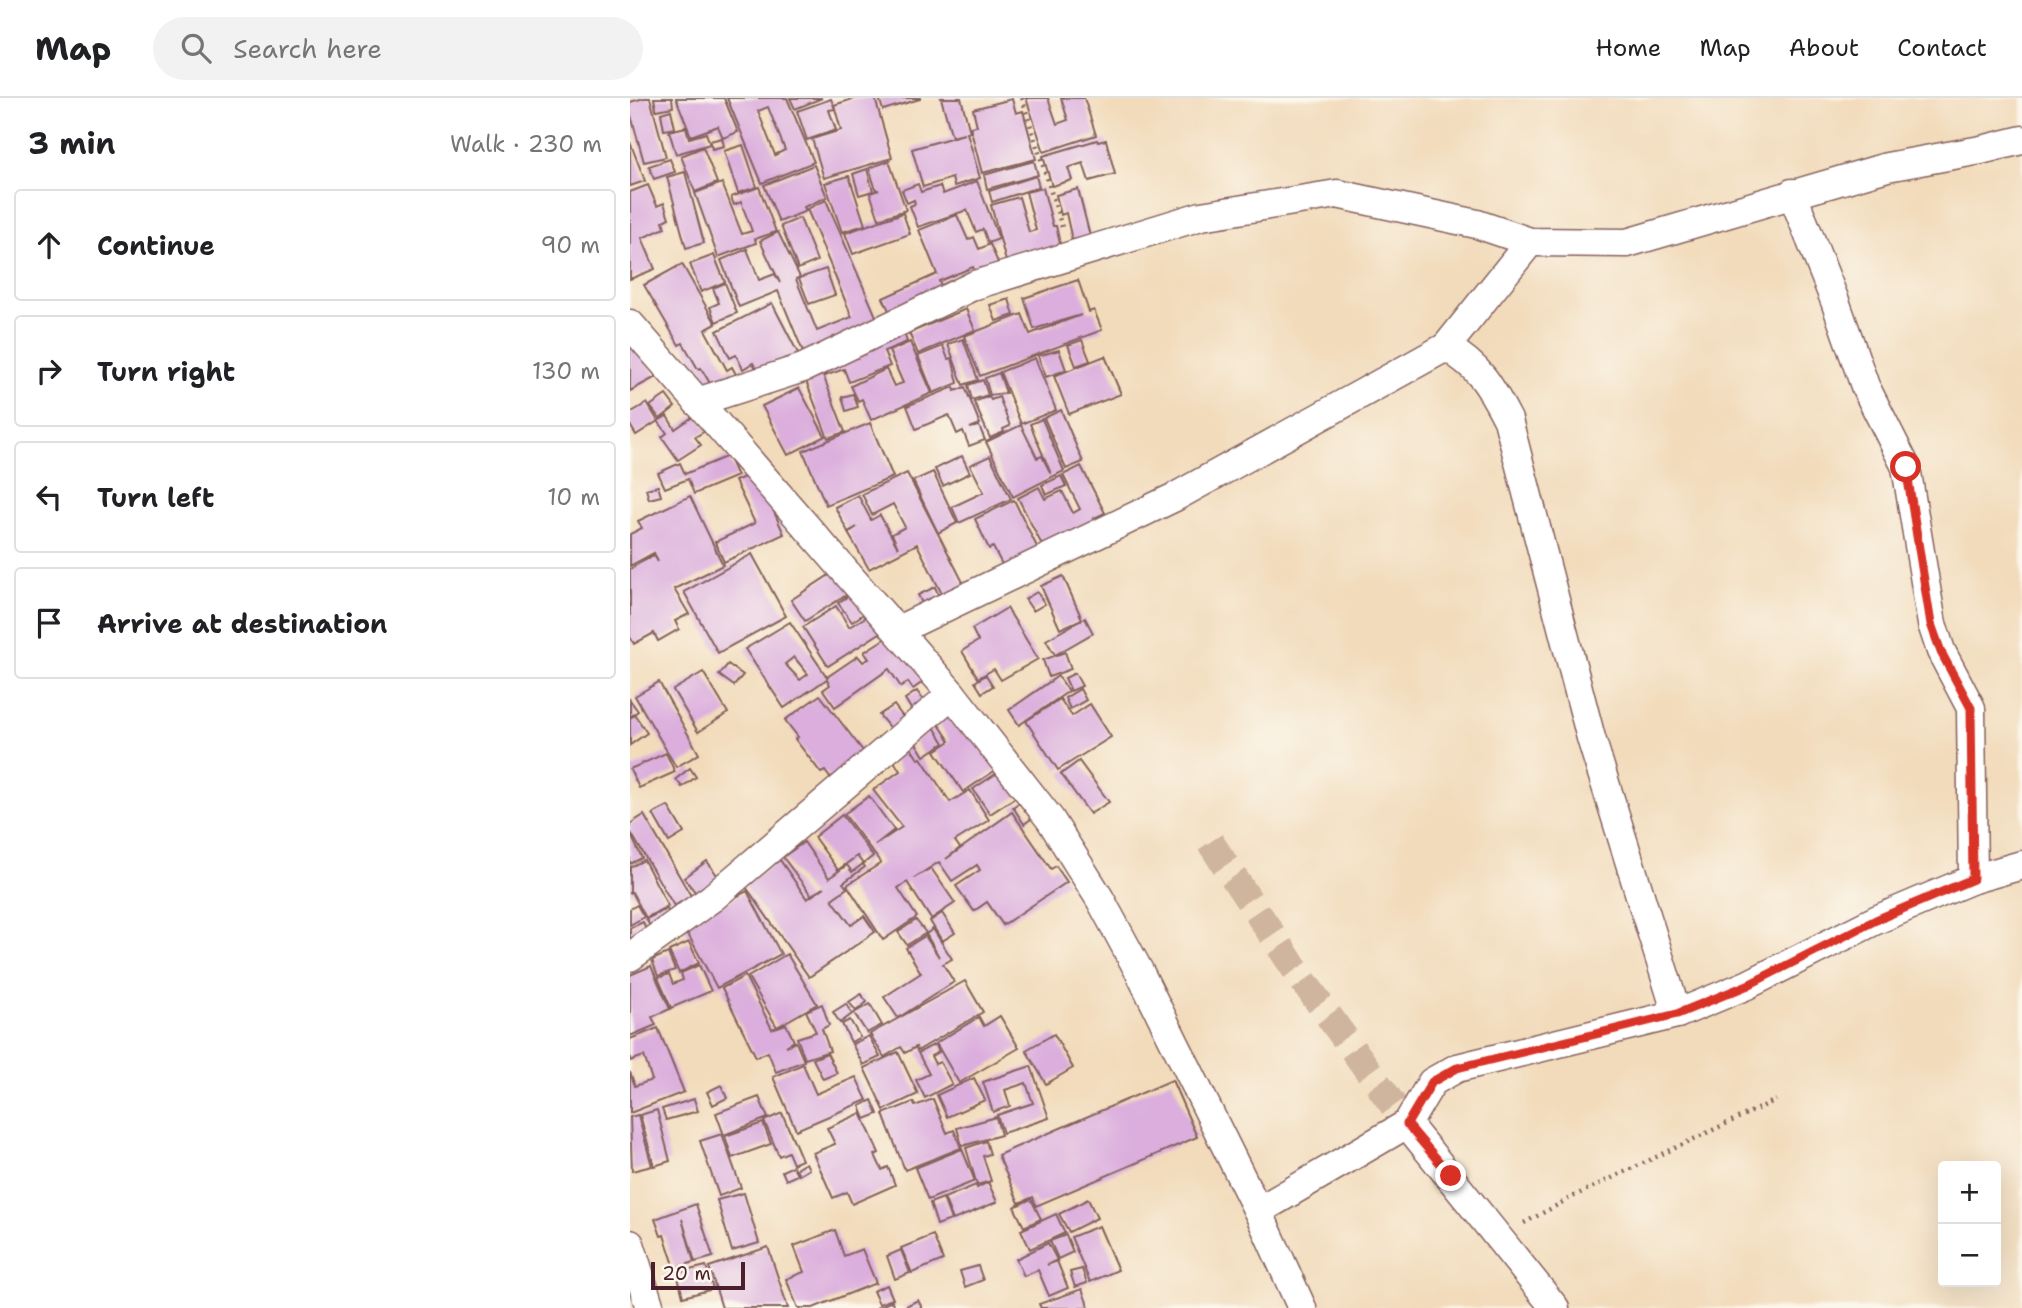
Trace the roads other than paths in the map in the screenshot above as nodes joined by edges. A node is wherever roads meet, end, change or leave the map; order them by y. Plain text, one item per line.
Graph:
1 (2022, 140) edge
2 (1792, 194) junction
3 (1531, 242) junction
4 (630, 324) edge
5 (1446, 347) junction
6 (697, 402) junction
7 (898, 630) junction
8 (952, 694) junction
9 (2022, 865) edge
10 (1973, 879) junction
11 (630, 957) edge
12 (1677, 1014) junction
13 (1407, 1124) junction
14 (1258, 1211) junction
15 (630, 1244) edge
16 (650, 1308) edge
17 (1302, 1308) edge
18 (1555, 1308) edge

1 - 2 street
2 - 3 street
2 - 10 street
3 - 5 street
3 - 6 street
4 - 6 street
5 - 7 street
5 - 12 street
6 - 7 street
7 - 8 street
8 - 11 street
8 - 14 street
9 - 10 street
10 - 12 street
12 - 13 street
13 - 14 street
13 - 18 street
14 - 17 street
15 - 16 street

